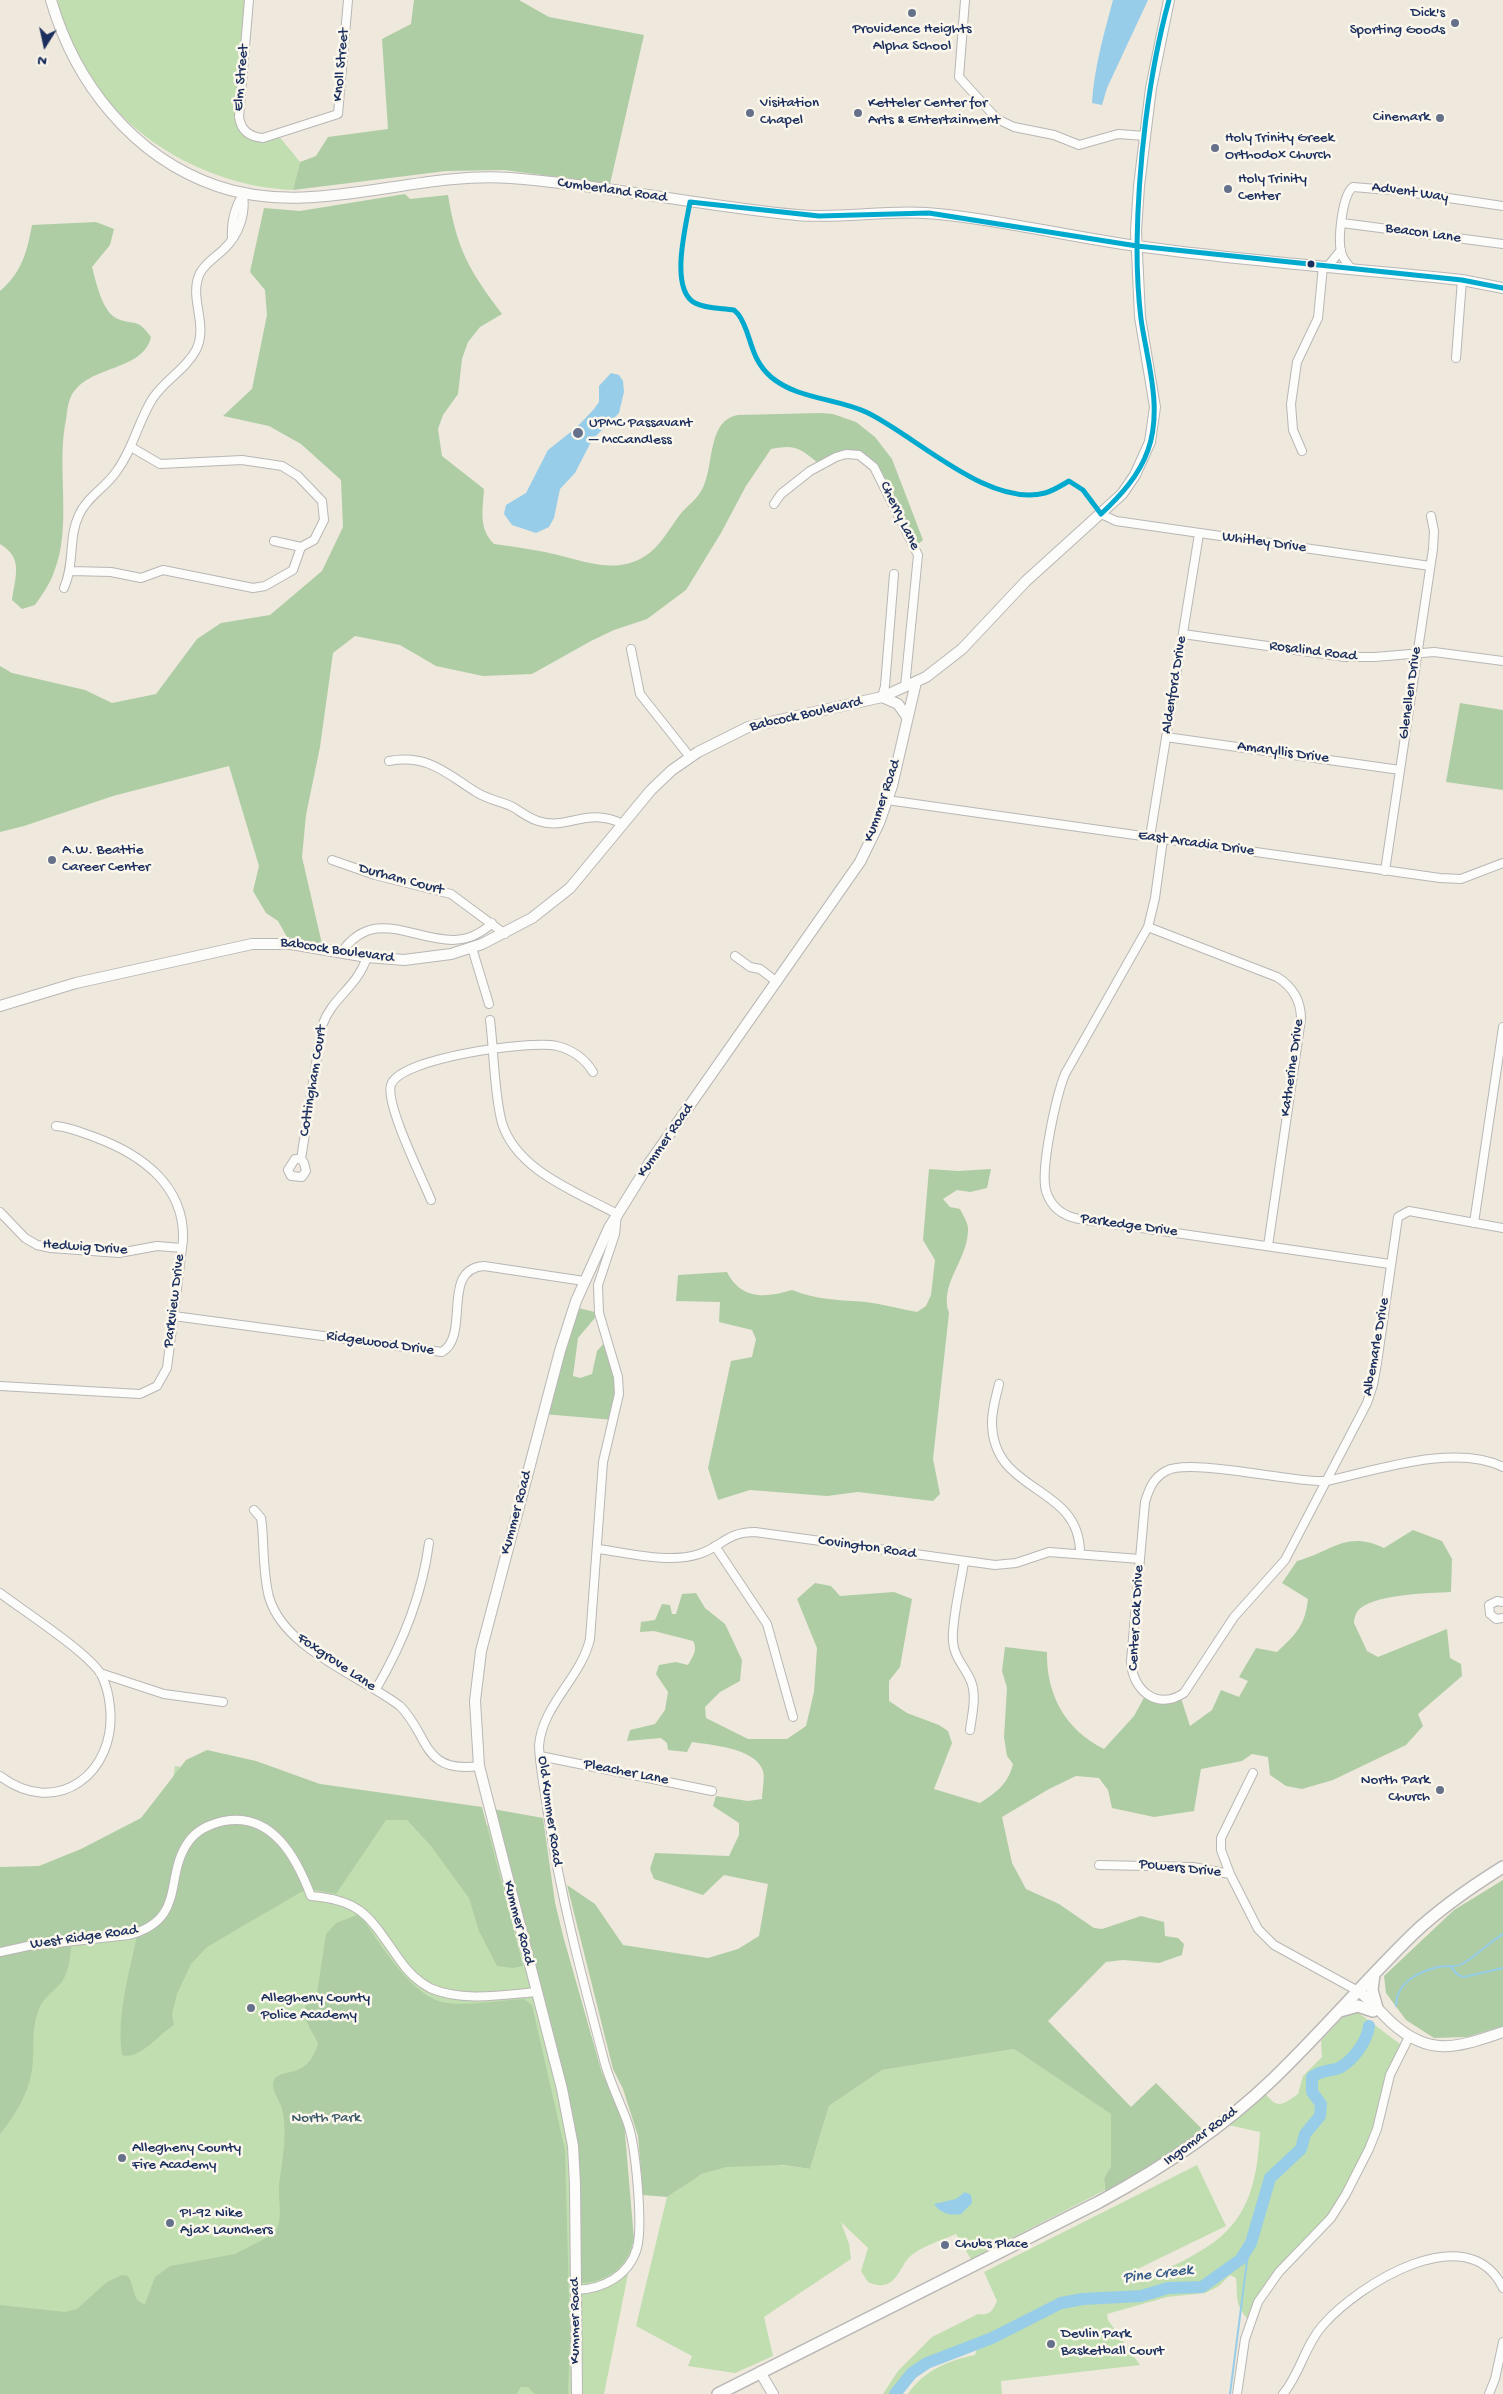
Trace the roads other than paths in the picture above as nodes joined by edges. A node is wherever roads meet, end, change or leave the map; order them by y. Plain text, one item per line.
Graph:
1 (52, 0) edge
2 (249, 0) edge
3 (348, 0) edge
4 (965, 0) edge
5 (1170, 0) edge
6 (295, 129) joint
7 (1145, 136) junction
8 (244, 194) junction
9 (1503, 206) edge
10 (1342, 223) junction
11 (1503, 244) edge
12 (1136, 246) junction
13 (1340, 250) junction
14 (1326, 266) junction
15 (1352, 269) junction
16 (1462, 280) junction
17 (1503, 288) edge
18 (1456, 358) dead end
19 (131, 447) junction
20 (1302, 451) dead end
21 (774, 504) dead end
22 (1101, 514) junction
23 (1431, 516) dead end
24 (1199, 534) junction
25 (274, 540) dead end
26 (301, 547) junction
27 (1430, 566) junction
28 (71, 570) junction
29 (894, 574) dead end
30 (64, 588) dead end
31 (1183, 634) junction
32 (631, 649) dead end
33 (1417, 652) junction
34 (1503, 661) edge
35 (916, 682) junction
36 (905, 687) junction
37 (882, 696) junction
38 (907, 717) junction
39 (1166, 737) junction
40 (690, 757) junction
41 (390, 761) dead end
42 (1400, 770) junction
43 (887, 800) junction
44 (623, 824) junction
45 (1150, 837) junction
46 (1163, 839) junction
47 (332, 860) dead end
48 (1503, 863) edge
49 (1385, 870) junction
50 (492, 923) junction
51 (1148, 927) junction
52 (505, 934) junction
53 (472, 948) junction
54 (341, 953) junction
55 (735, 956) dead end
56 (367, 957) junction
57 (777, 982) junction
58 (489, 1004) dead end
59 (0, 1006) edge
60 (490, 1020) dead end
61 (1503, 1027) edge
62 (493, 1048) junction
63 (593, 1072) dead end
64 (1494, 1086) junction
65 (1503, 1087) edge
66 (56, 1126) dead end
67 (301, 1159) dead end
68 (431, 1200) dead end
69 (0, 1212) edge
70 (617, 1214) junction
71 (1474, 1223) junction
72 (1503, 1228) edge
73 (1268, 1246) junction
74 (182, 1248) junction
75 (1390, 1264) junction
76 (584, 1281) junction
77 (174, 1316) junction
78 (999, 1384) dead end
79 (0, 1386) edge
80 (1503, 1467) edge
81 (1327, 1481) junction
82 (254, 1510) dead end
83 (429, 1543) dead end
84 (715, 1546) junction
85 (598, 1549) junction
86 (1080, 1553) junction
87 (1140, 1559) junction
88 (964, 1562) junction
89 (0, 1593) edge
90 (1503, 1602) edge
91 (1503, 1618) edge
92 (100, 1673) junction
93 (376, 1689) junction
94 (224, 1702) dead end
95 (793, 1718) dead end
96 (970, 1730) dead end
97 (540, 1756) junction
98 (479, 1766) junction
99 (1253, 1773) dead end
100 (0, 1776) edge
101 (712, 1791) dead end
102 (1100, 1865) dead end
103 (1503, 1867) edge
104 (1230, 1874) junction
105 (0, 1952) edge
106 (1374, 1974) junction
107 (1358, 1991) junction
108 (536, 1992) junction
109 (1375, 2010) junction
110 (1338, 2012) junction
111 (1503, 2032) edge
112 (1409, 2038) junction
113 (1503, 2288) edge
114 (576, 2290) junction
115 (1503, 2342) edge
116 (760, 2372) junction
117 (577, 2394) edge
118 (718, 2394) edge
119 (773, 2394) edge
120 (1237, 2394) edge
121 (1283, 2394) edge
122 (1489, 2394) edge

1 - 8 street, Cumberland Road
2 - 6 street, Elm Street
3 - 6 street, Knoll Street
4 - 7 street
5 - 7 street, Babcock Boulevard
7 - 12 street, Babcock Boulevard
8 - 12 street, Cumberland Road
8 - 19 street
9 - 10 street, Advent Way
10 - 11 street, Beacon Lane
10 - 13 street, Advent Way
12 - 14 street, Cumberland Road
12 - 22 street, Babcock Boulevard
13 - 14 street
13 - 15 street
14 - 15 street, Cumberland Road
14 - 20 street
15 - 16 street, Cumberland Road
16 - 17 street, Cumberland Road
16 - 18 street
19 - 26 street
19 - 28 street
21 - 36 street, Cherry Lane
22 - 24 street, Whitley Drive
22 - 35 street, Babcock Boulevard
23 - 27 street, Glenellen Drive
24 - 27 street, Whitley Drive
24 - 31 street, Aldenford Drive
25 - 26 street
26 - 28 street
27 - 33 street, Glenellen Drive
28 - 30 street
29 - 37 street
31 - 33 street, Rosalind Road
31 - 39 street, Aldenford Drive
32 - 40 street
33 - 34 street, Rosalind Road
33 - 42 street, Glenellen Drive
35 - 36 street, Babcock Boulevard
35 - 38 street, Kummer Road
36 - 37 street, Babcock Boulevard
37 - 38 street
37 - 40 street, Babcock Boulevard
38 - 43 street, Kummer Road
39 - 42 street, Amaryllis Drive
39 - 45 street, Aldenford Drive
40 - 44 street, Babcock Boulevard
41 - 44 street
42 - 49 street, Glenellen Drive
43 - 45 street, East Arcadia Drive
43 - 57 street, Kummer Road
44 - 52 street, Babcock Boulevard
45 - 46 street, East Arcadia Drive
46 - 49 street, East Arcadia Drive
46 - 51 street, Parkedge Drive
47 - 50 street, Durham Court
48 - 49 street, East Arcadia Drive
50 - 52 street, Durham Court
50 - 54 street
51 - 73 street, Katherine Drive
51 - 73 street, Parkedge Drive
52 - 53 street, Babcock Boulevard
53 - 56 street, Babcock Boulevard
53 - 58 street
54 - 56 street, Babcock Boulevard
54 - 59 street, Babcock Boulevard
55 - 57 street
56 - 67 street, Cottingham Court
57 - 70 street, Kummer Road
60 - 62 street
61 - 64 street
62 - 63 street
62 - 68 street
62 - 70 street
64 - 65 street
64 - 71 street
66 - 74 street, Parkview Drive
69 - 74 street, Hedwig Drive
70 - 76 street, Kummer Road
70 - 85 street, Old Kummer Road
71 - 72 street
71 - 75 street, Albemarle Drive
73 - 75 street, Parkedge Drive
74 - 77 street, Parkview Drive
75 - 81 street, Albemarle Drive
76 - 77 street, Ridgewood Drive
76 - 98 street, Kummer Road
77 - 79 street, Parkview Drive
78 - 86 street
80 - 81 street, Center Oak Drive
81 - 87 street, Center Oak Drive
81 - 87 street, Center Oak Drive
82 - 93 street, Foxgrove Lane
83 - 93 street
84 - 85 street, Covington Road
84 - 88 street, Covington Road
84 - 95 street
85 - 97 street, Old Kummer Road
86 - 87 street, Covington Road
86 - 88 street, Covington Road
88 - 96 street
89 - 92 street
90 - 91 street
92 - 94 street
92 - 100 street
93 - 98 street, Foxgrove Lane
97 - 101 street, Pleacher Lane
97 - 114 street, Old Kummer Road
98 - 108 street, Kummer Road
99 - 104 street
102 - 104 street, Powers Drive
103 - 106 main road, Ingomar Road
104 - 107 street, Powers Drive
105 - 108 street, West Ridge Road
106 - 107 main road, Ingomar Road
106 - 109 main road
107 - 109 street
107 - 110 main road, Ingomar Road
108 - 114 street, Kummer Road
109 - 110 main road
109 - 112 street
110 - 116 main road, Ingomar Road
111 - 112 street
112 - 120 street
113 - 121 street
114 - 117 street, Kummer Road
115 - 122 street
116 - 118 main road, Ingomar Road
116 - 119 street

